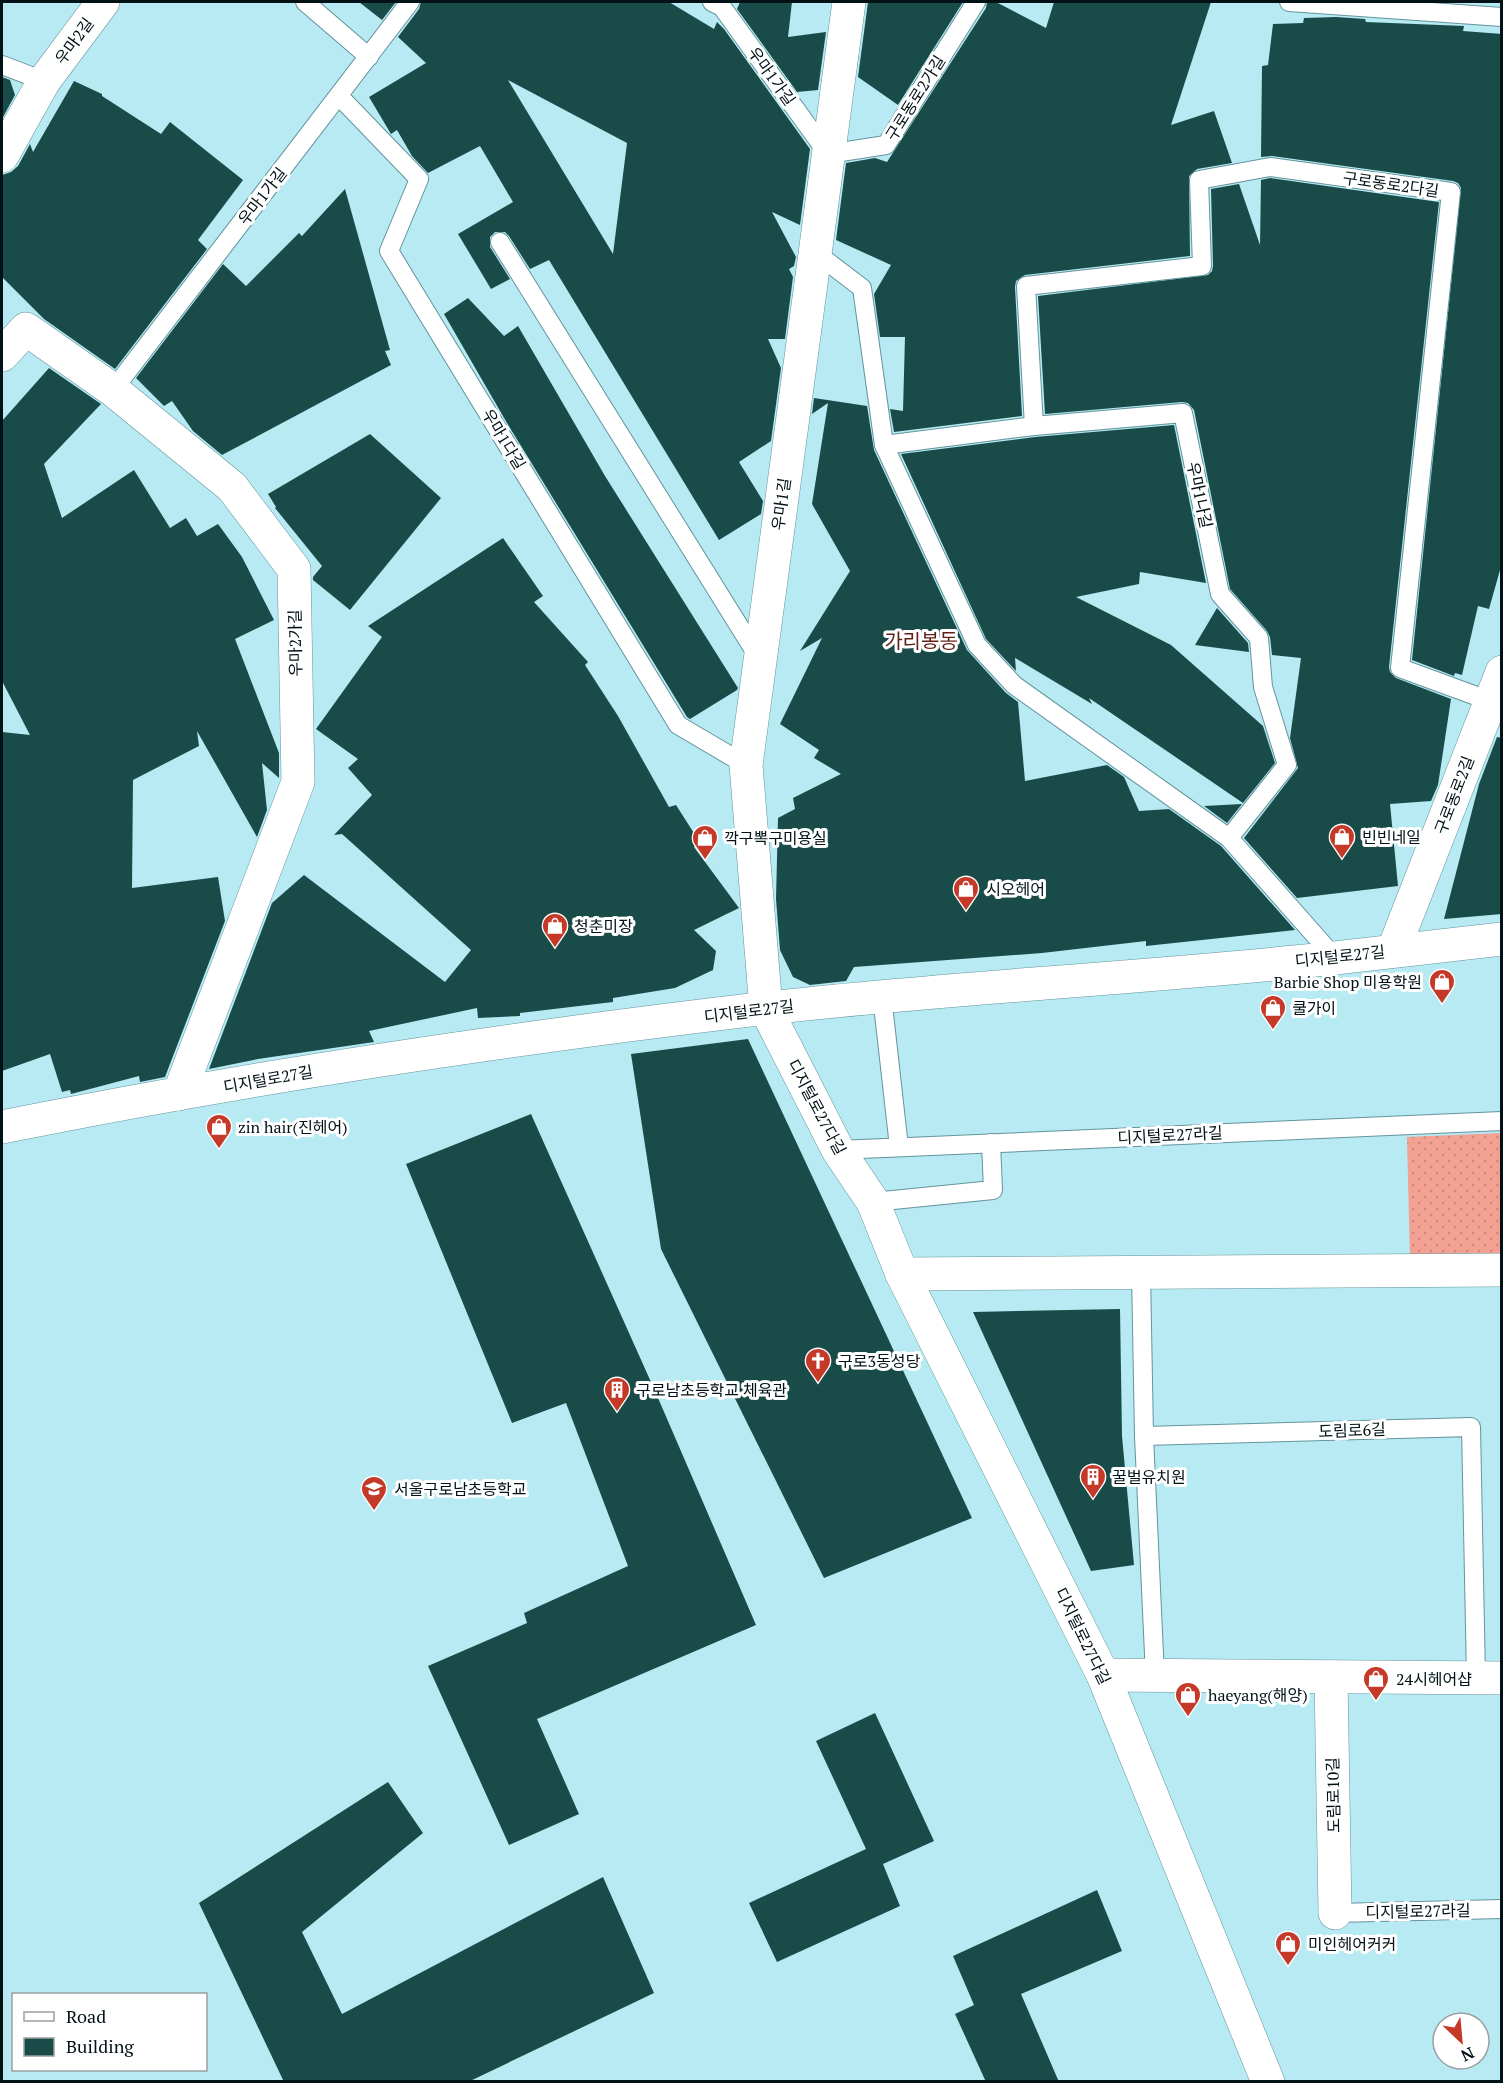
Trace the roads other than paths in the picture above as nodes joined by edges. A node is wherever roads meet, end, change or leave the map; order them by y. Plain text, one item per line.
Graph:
1 (103, 2) edge
2 (305, 2) edge
3 (410, 2) edge
4 (712, 2) edge
5 (849, 2) edge
6 (976, 2) edge
7 (1289, 2) edge
8 (1502, 17) edge
9 (369, 57) junction
10 (2, 65) edge
11 (44, 81) junction
12 (339, 96) junction
13 (828, 154) junction
14 (2, 156) edge
15 (500, 242) dead end
16 (816, 253) junction
17 (2, 355) edge
18 (113, 390) junction
19 (1034, 426) junction
20 (884, 444) junction
21 (760, 659) junction
22 (1496, 687) edge
23 (746, 765) junction
24 (1228, 838) junction
25 (1502, 939) edge
26 (1393, 951) junction
27 (1335, 958) junction
28 (882, 996) junction
29 (766, 1009) junction
30 (179, 1094) junction
31 (1502, 1121) edge
32 (2, 1127) edge
33 (991, 1143) junction
34 (899, 1147) junction
35 (838, 1150) junction
36 (873, 1202) junction
37 (1502, 1270) edge
38 (1141, 1272) junction
39 (902, 1274) junction
40 (1144, 1436) junction
41 (1103, 1675) junction
42 (1155, 1676) junction
43 (1331, 1677) junction
44 (1489, 1678) edge
45 (1502, 1909) edge
46 (1335, 1913) joint
47 (1268, 2082) edge

1 - 11 street, 우마2길
2 - 9 lane
3 - 9 lane, 우마1가길
4 - 13 lane, 우마1가길
5 - 13 street, 우마1길
6 - 13 lane, 구로동로2가길
7 - 8 lane
9 - 12 lane, 우마1가길
10 - 11 lane, 우마2길
11 - 14 street, 우마2길
12 - 18 lane, 우마1가길
12 - 23 lane, 우마1다길
13 - 16 street, 우마1길
15 - 21 lane
16 - 20 lane
16 - 21 street, 우마1길
17 - 18 street, 우마2가길
18 - 30 street, 우마2가길
19 - 20 lane, 우마1나길
19 - 22 lane, 구로동로2다길
19 - 24 lane, 우마1나길
20 - 24 lane
21 - 23 street, 우마1길
22 - 26 street, 구로동로2길
23 - 29 street, 우마1길
24 - 27 lane
25 - 26 street, 디지털로27길
26 - 27 street, 디지털로27길
27 - 28 street, 디지털로27길
28 - 29 street, 디지털로27길
28 - 34 lane
29 - 30 street, 디지털로27길
29 - 35 street, 디지털로27다길
30 - 32 street, 디지털로27길
31 - 33 lane, 디지털로27라길
33 - 34 lane, 디지털로27라길
33 - 36 lane
34 - 35 lane, 디지털로27라길
35 - 36 street, 디지털로27다길
36 - 39 street, 디지털로27다길
37 - 38 street
38 - 39 street
38 - 40 lane
39 - 41 street, 디지털로27다길
40 - 42 lane
40 - 44 lane, 도림로6길
41 - 42 street
41 - 47 street, 디지털로27다길
42 - 43 street
43 - 44 street
43 - 46 street, 도림로10길
45 - 46 lane, 디지털로27라길

